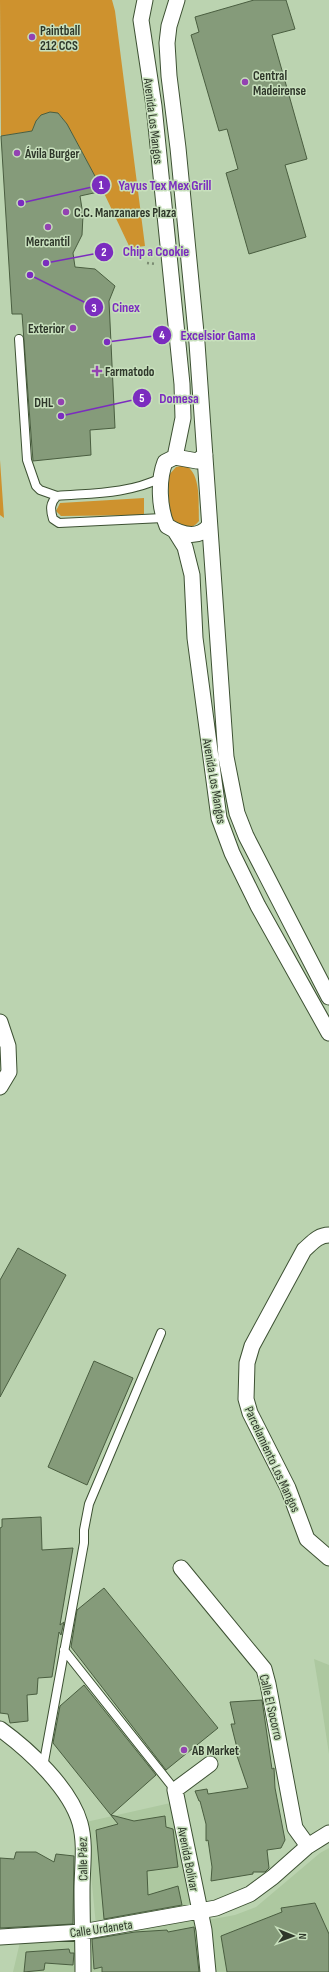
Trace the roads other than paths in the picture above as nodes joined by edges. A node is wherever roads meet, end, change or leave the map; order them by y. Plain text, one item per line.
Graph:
1 (144, 0) edge
2 (177, 0) edge
3 (19, 339) dead end
4 (205, 455) junction
5 (175, 457) junction
6 (161, 478) junction
7 (56, 496) junction
8 (163, 518) junction
9 (209, 526) junction
10 (175, 531) junction
11 (329, 997) edge
12 (0, 1022) edge
13 (329, 1033) edge
14 (0, 1087) edge
15 (329, 1235) edge
16 (161, 1333) dead end
17 (329, 1558) edge
18 (181, 1568) dead end
19 (64, 1650) junction
20 (0, 1730) edge
21 (210, 1764) dead end
22 (42, 1767) junction
23 (175, 1790) junction
24 (329, 1833) edge
25 (308, 1846) junction
26 (200, 1912) junction
27 (82, 1932) junction
28 (0, 1937) edge
29 (83, 1972) edge
30 (208, 1972) edge

1 - 5 street, Avenida Los Mangos
2 - 4 street, Avenida Los Mangos
3 - 7 lane
4 - 5 street
4 - 9 street, Avenida Los Mangos
5 - 6 street
6 - 7 lane
6 - 8 street
7 - 8 lane
8 - 10 street, Avenida Los Mangos
9 - 10 street
9 - 11 street, Avenida Los Mangos
10 - 13 street, Avenida Los Mangos
12 - 14 street
15 - 17 street, Parcelamiento Los Mangos
16 - 19 lane
18 - 25 street, Calle El Socorro
19 - 22 lane
19 - 23 lane
20 - 22 street, Calle Páez
21 - 23 street
22 - 27 street, Calle Páez
23 - 26 street, Avenida Bolívar
24 - 25 street, Calle Urdaneta
25 - 26 street, Calle Urdaneta
26 - 27 street, Calle Urdaneta
26 - 30 street, Avenida Bolívar
27 - 28 street, Calle Urdaneta
27 - 29 street, Calle Páez

